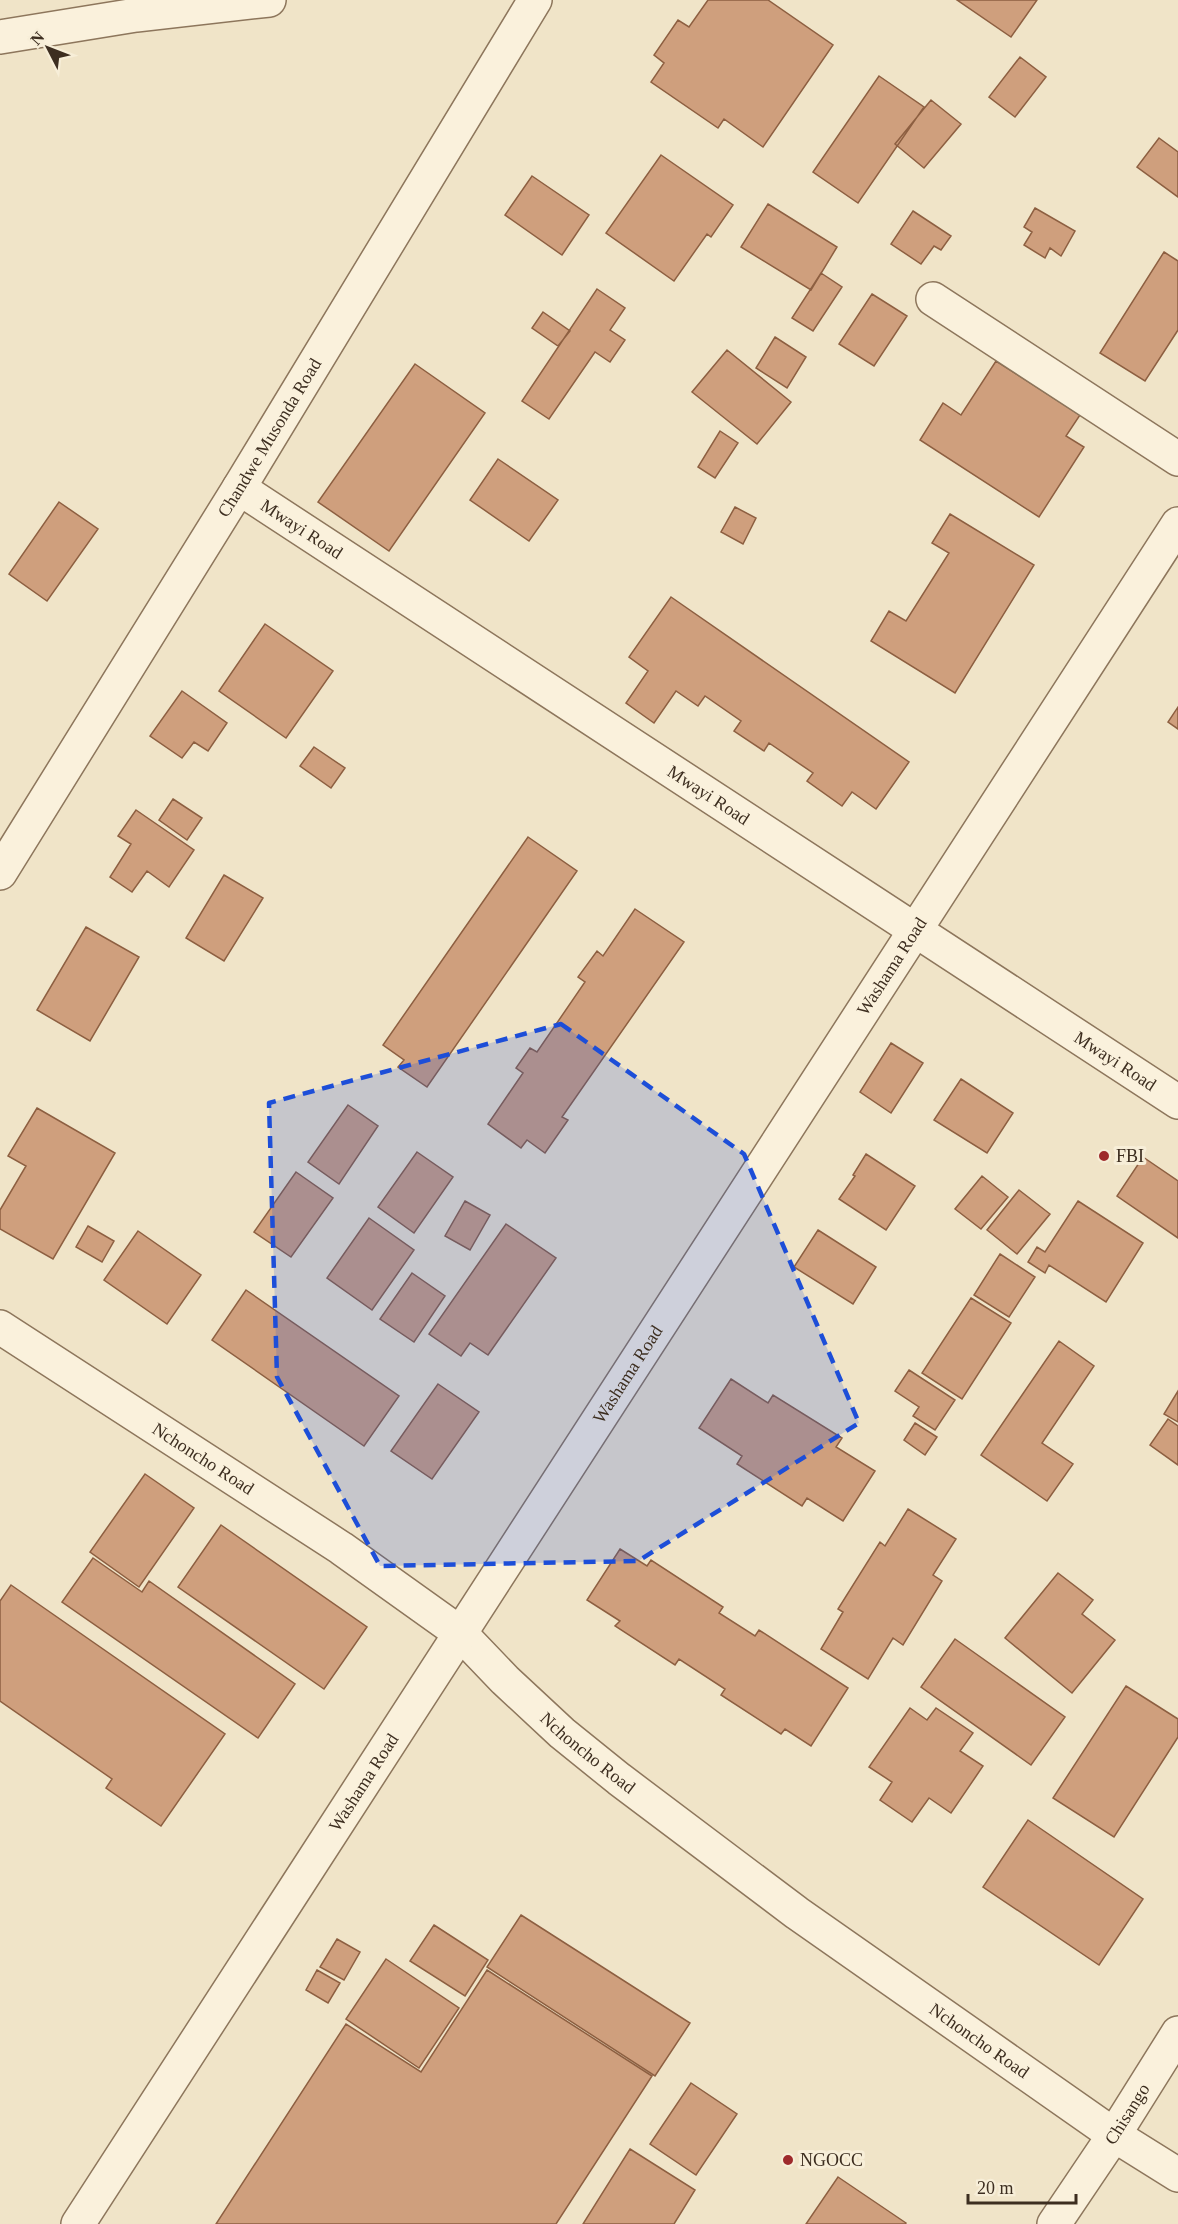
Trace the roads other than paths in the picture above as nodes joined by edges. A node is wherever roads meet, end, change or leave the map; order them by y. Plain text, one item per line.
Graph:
1 (269, 0) edge
2 (536, 0) edge
3 (0, 37) edge
4 (933, 299) dead end
5 (1178, 459) edge
6 (239, 488) junction
7 (1178, 524) edge
8 (0, 873) edge
9 (914, 930) junction
10 (1178, 1102) edge
11 (0, 1328) edge
12 (459, 1633) junction
13 (1178, 2033) edge
14 (1114, 2135) junction
15 (1178, 2175) edge
16 (78, 2224) edge
17 (1054, 2224) edge

1 - 3 street
2 - 6 street, Chandwe Musonda Road
4 - 5 street
6 - 8 street, Chandwe Musonda Road
6 - 9 street, Mwayi Road
7 - 9 street, Washama Road
9 - 10 street, Mwayi Road
9 - 12 street, Washama Road
11 - 12 street, Nchoncho Road
12 - 14 street, Nchoncho Road
12 - 16 street, Washama Road
13 - 14 street, Chisango
14 - 15 street, Nchoncho Road
14 - 17 street, Chisango

